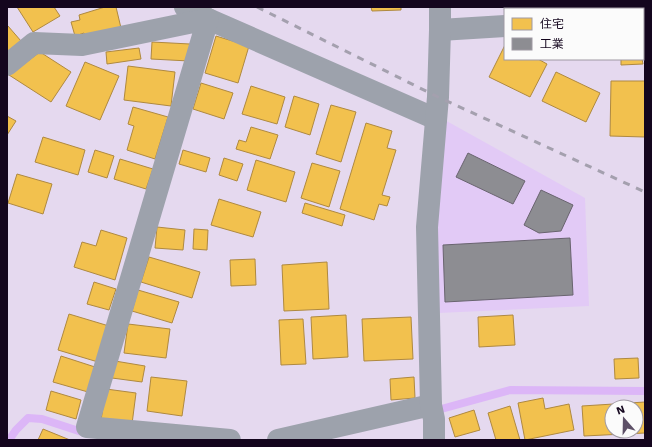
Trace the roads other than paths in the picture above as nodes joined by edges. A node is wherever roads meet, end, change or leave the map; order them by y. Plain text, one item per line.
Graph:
1 (185, 7) edge
2 (440, 7) edge
3 (208, 19) junction
4 (504, 26) edge
5 (440, 30) junction
6 (7, 65) edge
7 (436, 119) junction
8 (433, 421) edge
9 (230, 440) edge
10 (278, 440) edge

1 - 3 street
2 - 5 street
3 - 6 street
3 - 7 street
3 - 9 street
4 - 5 street
5 - 7 street
7 - 8 street
8 - 10 street

